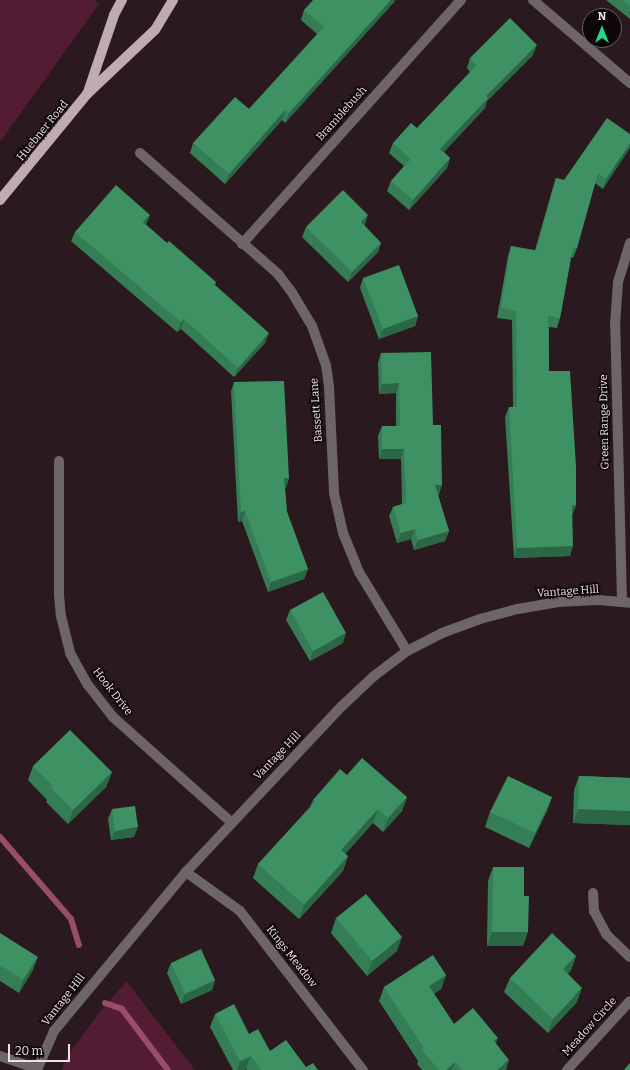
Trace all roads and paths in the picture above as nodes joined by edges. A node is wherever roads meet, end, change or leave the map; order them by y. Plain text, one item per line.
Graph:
1 (122, 0) edge
2 (174, 0) edge
3 (461, 0) edge
4 (533, 0) edge
5 (630, 83) edge
6 (87, 94) junction
7 (140, 153) dead end
8 (0, 200) edge
9 (630, 243) edge
10 (242, 244) junction
11 (59, 461) dead end
12 (626, 602) edge
13 (407, 651) junction
14 (231, 822) junction
15 (186, 872) junction
16 (593, 893) dead end
17 (630, 958) edge
18 (630, 1001) edge
19 (0, 1056) edge
20 (37, 1070) edge
21 (363, 1070) edge
22 (567, 1070) edge

1 - 6 main road, Huebner Road
2 - 6 main road, Huebner Road
3 - 10 street, Bramblebush
4 - 5 street
6 - 8 main road, Huebner Road
7 - 10 street, Bassett Lane
9 - 12 street, Green Range Drive
10 - 13 street, Bassett Lane
11 - 14 street, Hook Drive
12 - 13 street, Vantage Hill
13 - 14 street, Vantage Hill
14 - 15 street, Vantage Hill
15 - 20 street, Vantage Hill
15 - 21 street, Kings Meadow
16 - 17 street
18 - 22 street, Meadow Circle
19 - 20 street

